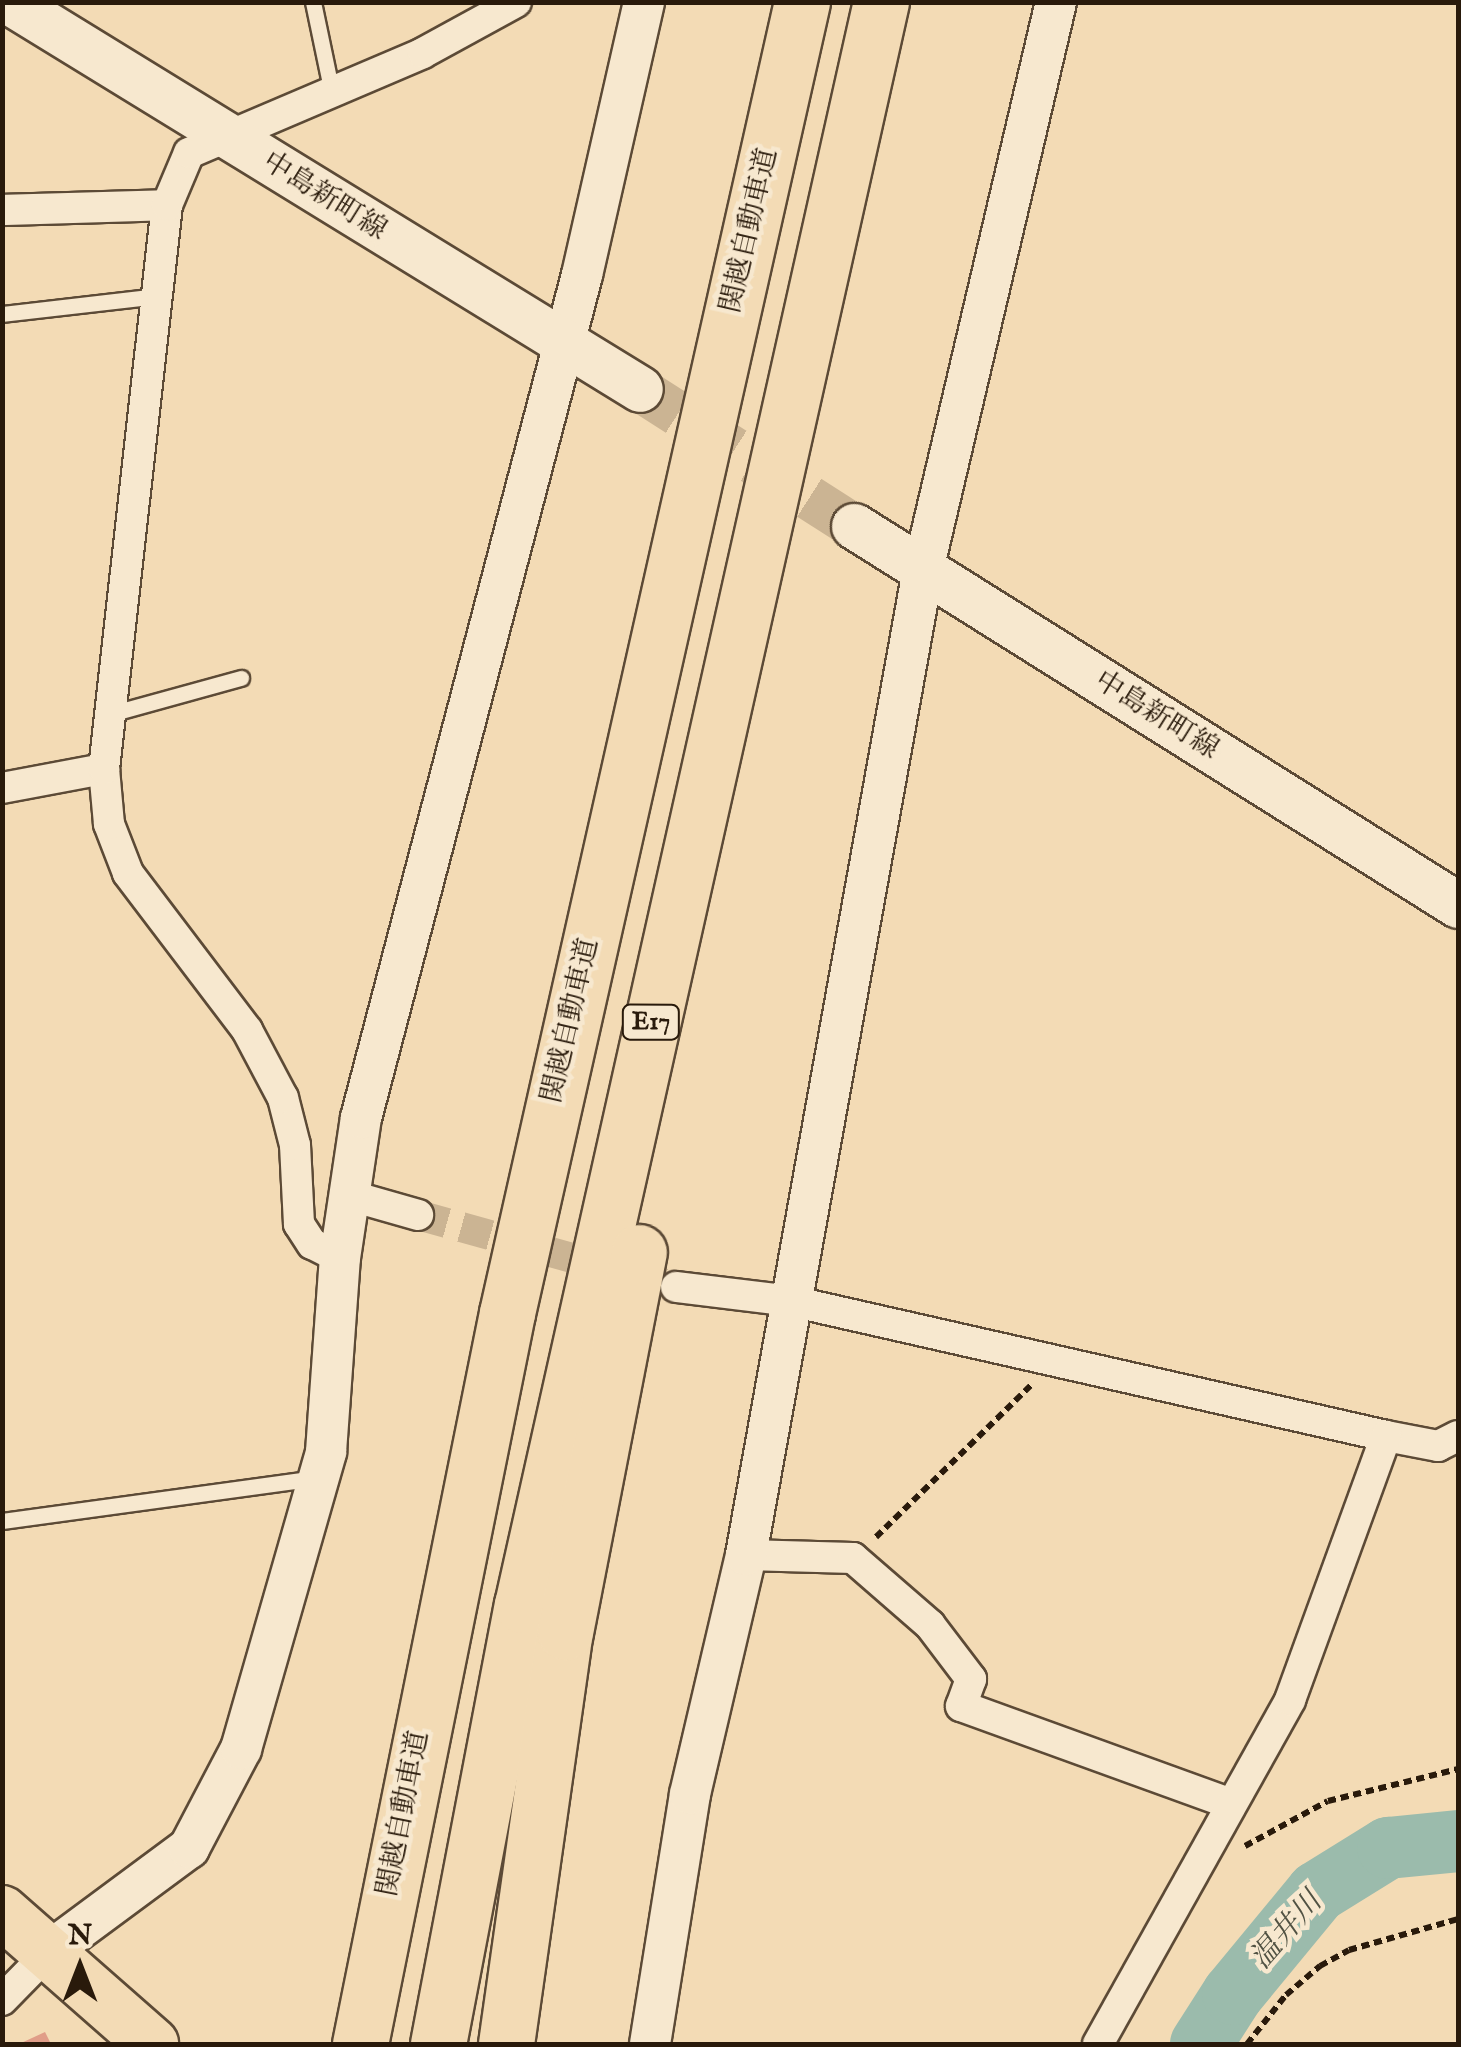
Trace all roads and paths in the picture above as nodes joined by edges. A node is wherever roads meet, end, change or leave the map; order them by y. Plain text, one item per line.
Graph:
1 (10, 2) edge
2 (313, 2) edge
3 (516, 2) edge
4 (644, 2) edge
5 (802, 2) edge
6 (880, 2) edge
7 (908, 2) edge
8 (1056, 2) edge
9 (332, 93) junction
10 (225, 136) junction
11 (167, 206) junction
12 (2, 210) edge
13 (157, 296) junction
14 (2, 314) edge
15 (564, 343) junction
16 (640, 389) tunnel mouth
17 (854, 526) tunnel mouth
18 (922, 570) junction
19 (241, 678) dead end
20 (110, 714) junction
21 (104, 769) junction
22 (2, 788) edge
23 (1458, 905) edge
24 (348, 1195) junction
25 (418, 1215) tunnel mouth
26 (340, 1258) junction
27 (676, 1287) tunnel mouth
28 (791, 1300) junction
29 (1058, 1361) junction
30 (1386, 1436) junction
31 (1458, 1436) edge
32 (320, 1478) junction
33 (2, 1521) edge
34 (746, 1554) junction
35 (853, 1558) junction
36 (1458, 1769) edge
37 (1231, 1804) junction
38 (1241, 1849) dead end
39 (2, 1912) edge
40 (1458, 1919) edge
41 (51, 1950) junction
42 (2, 2000) edge
43 (152, 2044) edge
44 (360, 2044) edge
45 (438, 2044) edge
46 (506, 2044) edge
47 (650, 2044) edge
48 (1098, 2044) edge
49 (1247, 2044) edge

1 - 10 main road, 中島新町線
2 - 9 lane
3 - 9 street
4 - 15 street
5 - 44 highway, 関越自動車道
6 - 45 highway, E17
7 - 46 highway
8 - 18 street
9 - 10 street
10 - 11 street
10 - 15 main road, 中島新町線
11 - 12 street
11 - 13 street
13 - 14 lane
13 - 20 street
15 - 16 main road, 中島新町線
15 - 24 street
17 - 18 main road, 中島新町線
18 - 23 main road, 中島新町線
18 - 28 street
19 - 20 lane
20 - 21 street
21 - 22 street
21 - 26 street
24 - 25 street
24 - 26 street
26 - 32 street
27 - 28 street
28 - 29 street
28 - 34 street
29 - 30 street
29 - 35 path
30 - 31 street
30 - 37 street
32 - 33 lane
32 - 41 street
34 - 35 street
34 - 47 street
35 - 37 street
36 - 38 path
37 - 48 street
39 - 41 highway
40 - 49 path
41 - 42 street
41 - 43 highway

